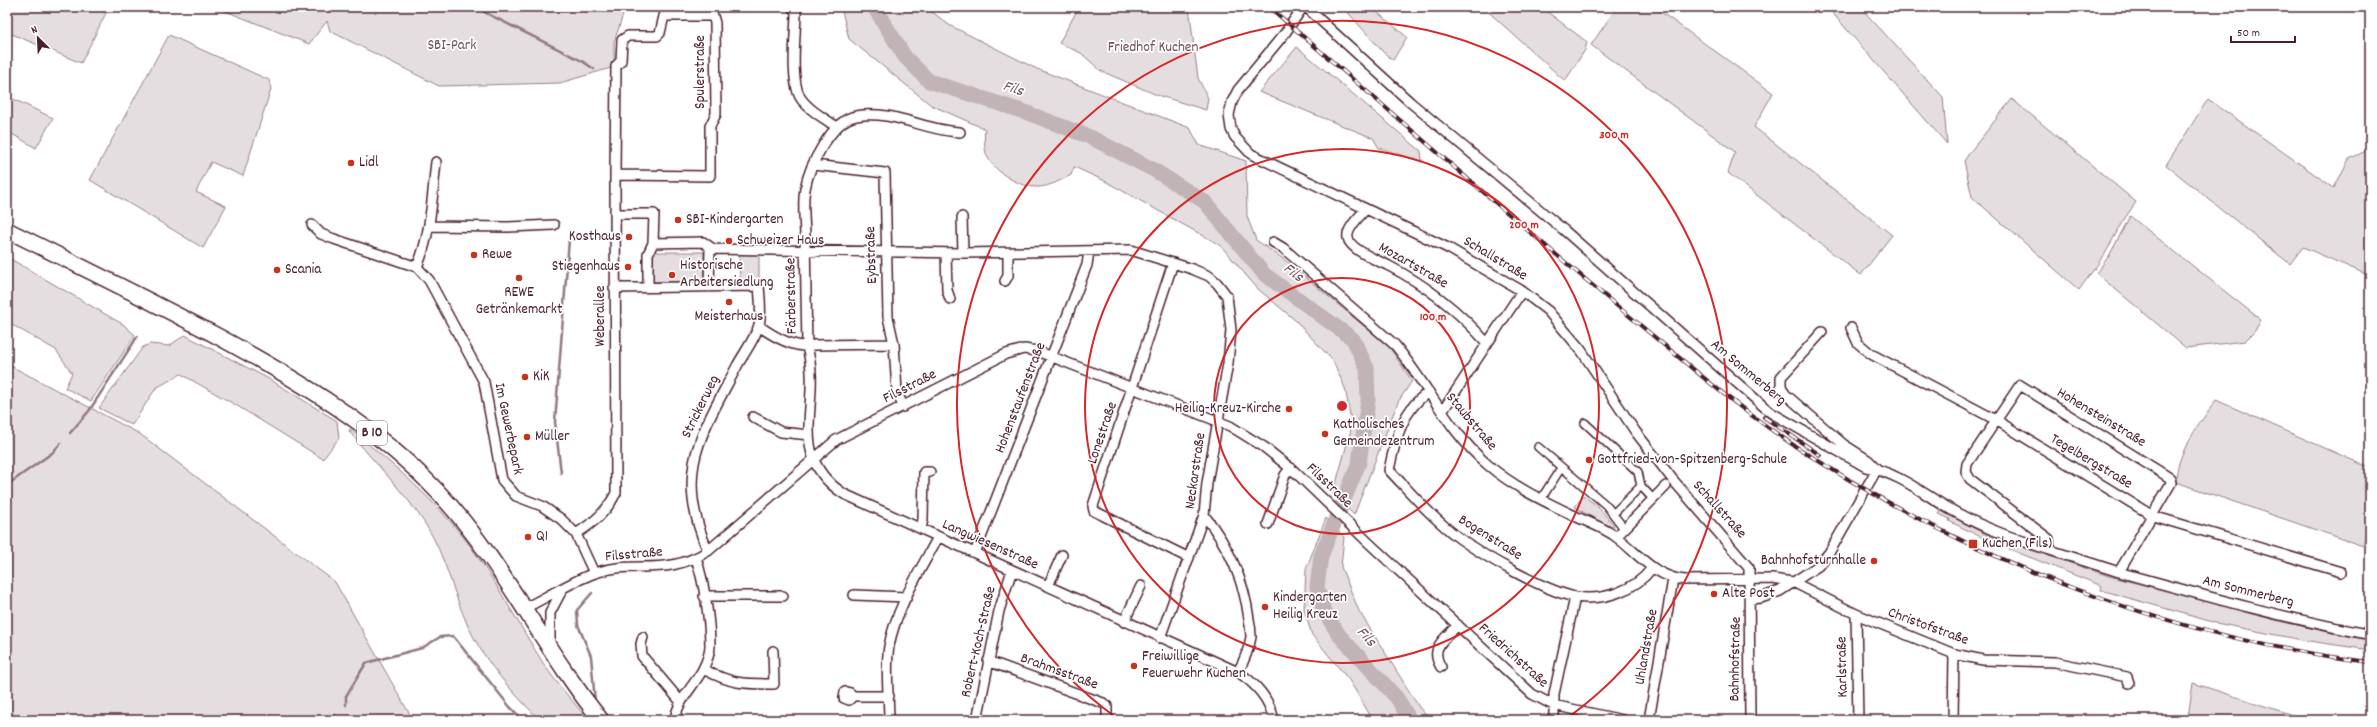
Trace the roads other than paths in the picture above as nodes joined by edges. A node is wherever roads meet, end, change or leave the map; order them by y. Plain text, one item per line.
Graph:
1 (792, 7) edge
2 (1305, 7) edge
3 (664, 16) joint
4 (835, 126) junction
5 (960, 132) dead end
6 (436, 162) dead end
7 (813, 165) junction
8 (615, 175) junction
9 (1365, 210) junction
10 (615, 214) junction
11 (962, 217) dead end
12 (312, 225) dead end
13 (554, 225) dead end
14 (428, 226) junction
15 (7, 230) edge
16 (1273, 242) dead end
17 (653, 243) junction
18 (710, 248) junction
19 (805, 249) junction
20 (886, 250) junction
21 (1089, 251) junction
22 (946, 253) junction
23 (963, 253) junction
24 (1008, 253) junction
25 (1173, 263) junction
26 (417, 267) junction
27 (1005, 281) dead end
28 (648, 287) junction
29 (709, 287) junction
30 (614, 288) junction
31 (1522, 291) junction
32 (950, 299) dead end
33 (759, 326) junction
34 (1851, 328) dead end
35 (1822, 332) dead end
36 (1487, 343) junction
37 (894, 344) junction
38 (807, 347) junction
39 (1052, 356) junction
40 (1133, 388) junction
41 (1429, 392) junction
42 (903, 407) junction
43 (1442, 412) junction
44 (753, 417) dead end
45 (1996, 420) junction
46 (1217, 421) junction
47 (1585, 423) dead end
48 (810, 435) junction
49 (1538, 447) dead end
50 (812, 458) junction
51 (1291, 468) junction
52 (1561, 468) junction
53 (1877, 469) junction
54 (930, 472) dead end
55 (1641, 486) junction
56 (1666, 486) dead end
57 (1541, 499) junction
58 (1653, 499) junction
59 (1613, 514) junction
60 (1204, 515) junction
61 (2153, 516) junction
62 (1349, 523) joint
63 (1268, 524) dead end
64 (1623, 527) junction
65 (921, 529) junction
66 (576, 534) junction
67 (938, 536) junction
68 (1616, 537) junction
69 (2050, 550) junction
70 (708, 551) junction
71 (976, 553) junction
72 (1062, 555) dead end
73 (696, 558) junction
74 (1189, 558) junction
75 (1652, 568) junction
76 (1012, 570) junction
77 (2119, 572) junction
78 (2341, 572) dead end
79 (594, 573) junction
80 (1673, 579) junction
81 (1751, 579) junction
82 (1793, 582) junction
83 (1048, 586) junction
84 (1141, 586) dead end
85 (562, 589) junction
86 (854, 595) dead end
87 (704, 596) junction
88 (783, 596) dead end
89 (907, 597) junction
90 (1575, 597) junction
91 (1751, 599) junction
92 (523, 609) junction
93 (1856, 614) junction
94 (1124, 622) junction
95 (1458, 625) junction
96 (2370, 632) edge
97 (643, 637) dead end
98 (1160, 638) junction
99 (550, 651) junction
100 (773, 651) dead end
101 (1954, 654) junction
102 (988, 661) junction
103 (1441, 667) dead end
104 (703, 669) junction
105 (1238, 672) junction
106 (2129, 683) dead end
107 (853, 696) dead end
108 (889, 696) junction
109 (681, 702) junction
110 (1553, 705) junction
111 (596, 714) edge
112 (675, 720) edge
113 (889, 720) edge
114 (977, 720) edge
115 (1107, 720) edge
116 (1274, 720) edge
117 (1554, 720) edge
118 (1623, 720) edge
119 (1649, 720) edge
120 (1750, 720) edge
121 (1858, 720) edge
122 (1953, 720) edge

1 - 4 street
2 - 9 street, Schallstraße
2 - 53 street, Am Sommerberg
3 - 8 street, Weberallee
3 - 8 street, Spulerstraße
4 - 5 street
4 - 7 street, Färberstraße
6 - 14 street
7 - 19 street, Färberstraße
7 - 20 street, Eybstraße
8 - 10 street, Weberallee
9 - 31 street, Schallstraße
9 - 36 street, Mozartstraße
10 - 17 street
10 - 30 street, Weberallee
11 - 23 street
12 - 26 street
13 - 14 street
14 - 26 street
15 - 92 main road, B 10
16 - 41 street, Staubstraße
17 - 18 street, Neckarstraße
17 - 28 street
18 - 19 street, Neckarstraße
18 - 29 street
19 - 20 street, Neckarstraße
19 - 38 street, Färberstraße
20 - 22 street, Neckarstraße
20 - 37 street, Eybstraße
21 - 24 street, Neckarstraße
21 - 25 street, Neckarstraße
21 - 39 street, Hohenstaufenstraße
22 - 23 street, Neckarstraße
22 - 32 street
23 - 24 street, Neckarstraße
24 - 27 street
25 - 40 street, Lonestraße
25 - 46 street, Neckarstraße
26 - 66 street, Im Gewerbepark
28 - 29 street
28 - 30 street
29 - 33 street
30 - 66 street, Weberallee
31 - 36 street
31 - 81 street, Schallstraße
33 - 38 street
33 - 70 street, Strickerweg
34 - 45 street, Tegelbergstraße
35 - 53 street, Am Sommerberg
36 - 43 street
37 - 38 street
37 - 42 street, Eybstraße
38 - 48 street, Färberstraße
39 - 40 street, Filsstraße
39 - 42 street, Filsstraße
39 - 71 street, Hohenstaufenstraße
40 - 46 street, Filsstraße
40 - 74 street, Lonestraße
41 - 43 street, Staubstraße
41 - 90 street, Bogenstraße
42 - 50 street, Filsstraße
43 - 57 street, Staubstraße
44 - 48 street
45 - 61 street, Tegelbergstraße
45 - 61 street, Hohensteinstraße
45 - 69 street
46 - 51 street, Filsstraße
46 - 60 street, Neckarstraße
47 - 55 street
48 - 50 street, Färberstraße
49 - 52 street
50 - 65 street, Langwiesenstraße
50 - 70 street, Filsstraße
51 - 62 street, Filsstraße
51 - 63 street, Filsstraße
52 - 57 street
52 - 59 street
53 - 69 street, Am Sommerberg
53 - 82 street, Bahnhofstraße
54 - 65 street, Langwiesenstraße
55 - 58 street
55 - 59 street
56 - 58 street
57 - 68 street, Staubstraße
58 - 64 street
59 - 64 street
60 - 74 street, Neckarstraße
60 - 105 street
61 - 77 street
61 - 78 street, Tegelbergstraße
62 - 95 street, Friedrichstraße
64 - 68 street
65 - 67 street, Langwiesenstraße
66 - 79 street, Im Gewerbepark
67 - 71 street, Langwiesenstraße
67 - 89 street
68 - 75 street, Staubstraße
69 - 77 street, Am Sommerberg
70 - 73 street, Filsstraße
71 - 76 street, Langwiesenstraße
72 - 83 street, Langwiesenstraße
73 - 79 street, Filsstraße
73 - 87 street
74 - 98 street, Neckarstraße
75 - 80 street, Staubstraße
75 - 90 street, Bogenstraße
76 - 83 street, Langwiesenstraße
76 - 102 street, Robert-Koch-Straße
77 - 96 street, Am Sommerberg
79 - 85 street, Filsstraße
80 - 81 street, Staubstraße
80 - 119 street, Uhlandstraße
81 - 82 street
81 - 91 street, Bahnhofstraße
82 - 91 street, Bahnhofstraße
82 - 93 street, Christofstraße
83 - 94 street, Langwiesenstraße
84 - 94 street
85 - 92 street, Filsstraße
85 - 99 street
86 - 89 street
87 - 88 street
87 - 104 street
89 - 108 street
90 - 110 street
91 - 120 street, Bahnhofstraße
92 - 99 main road, B 10
93 - 101 street, Christofstraße
93 - 121 street, Karlstraße
94 - 98 street, Langwiesenstraße
95 - 103 street, Friedrichstraße
95 - 110 street, Friedrichstraße
97 - 109 street
98 - 105 street, Langwiesenstraße
99 - 111 main road, B 10
100 - 104 street
101 - 106 street, Christofstraße
101 - 122 street
102 - 114 street, Robert-Koch-Straße
102 - 115 street, Brahmsstraße
104 - 109 street
105 - 116 street, Langwiesenstraße
107 - 108 street
108 - 113 street
109 - 112 street
110 - 117 street
110 - 118 street, Friedrichstraße

